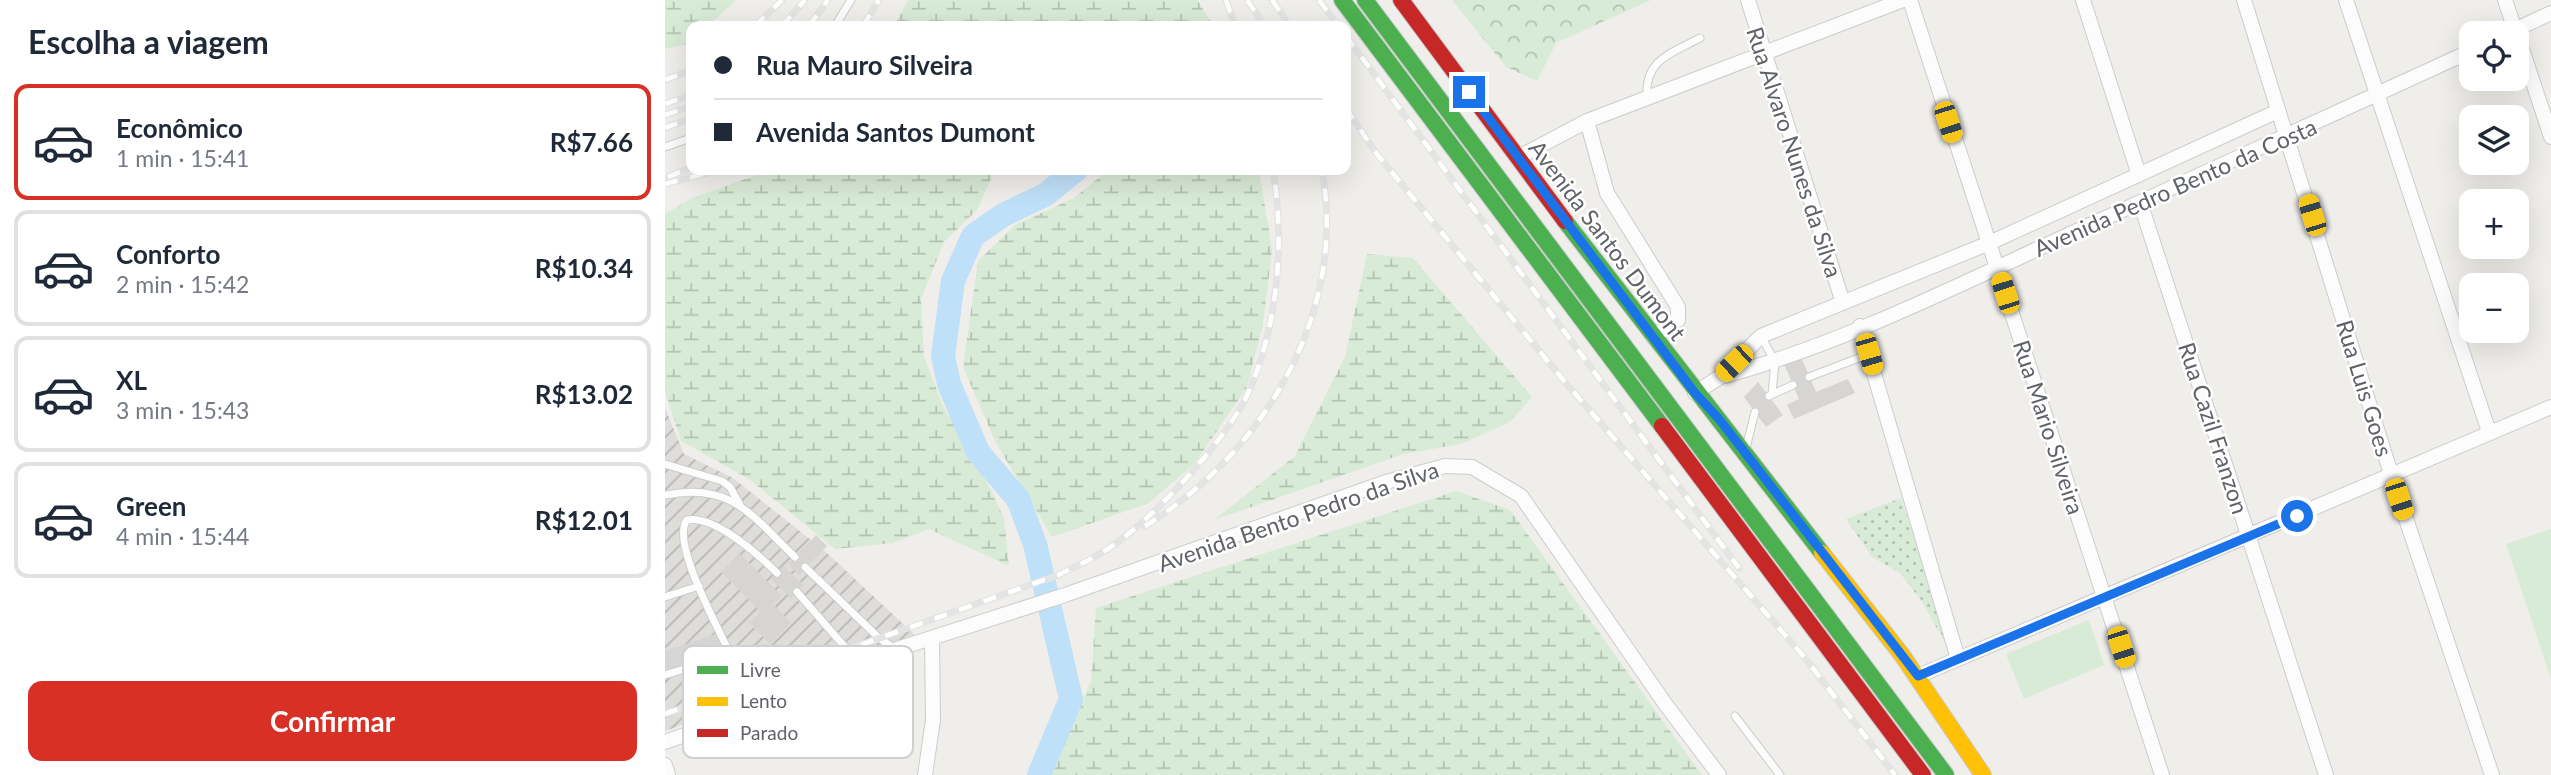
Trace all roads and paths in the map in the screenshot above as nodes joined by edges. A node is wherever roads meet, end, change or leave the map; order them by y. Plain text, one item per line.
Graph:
1 (851, 0) edge
2 (1342, 0) edge
3 (1365, 0) edge
4 (1401, 0) edge
5 (1748, 0) edge
6 (1903, 0) edge
7 (1910, 0) edge
8 (2083, 0) edge
9 (2244, 0) edge
10 (2346, 0) edge
11 (2505, 0) edge
12 (2551, 13) edge
13 (838, 21) edge
14 (2511, 21) edge
15 (2529, 25) edge
16 (1700, 38) dead end
17 (1763, 56) junction
18 (2459, 56) edge
19 (2529, 75) edge
20 (2377, 94) junction
21 (1647, 99) junction
22 (2279, 111) junction
23 (1587, 121) junction
24 (2288, 137) junction
25 (2551, 137) edge
26 (686, 140) edge
27 (665, 147) edge
28 (1517, 158) junction
29 (2139, 175) junction
30 (2140, 202) junction
31 (1987, 244) junction
32 (1997, 267) junction
33 (1843, 303) junction
34 (1860, 326) junction
35 (1762, 336) junction
36 (1653, 337) junction
37 (1869, 354) junction
38 (1775, 362) junction
39 (1720, 377) junction
40 (1809, 377) dead end
41 (1793, 385) dead end
42 (1695, 393) junction
43 (2551, 407) edge
44 (1755, 412) dead end
45 (2489, 432) junction
46 (1745, 452) junction
47 (665, 464) edge
48 (2391, 474) junction
49 (665, 495) edge
50 (741, 506) junction
51 (2250, 537) junction
52 (795, 557) dead end
53 (805, 567) dead end
54 (777, 573) dead end
55 (699, 586) junction
56 (797, 592) dead end
57 (2105, 596) junction
58 (665, 597) edge
59 (932, 639) junction
60 (726, 646) edge
61 (843, 646) edge
62 (891, 646) edge
63 (912, 646) edge
64 (1958, 659) junction
65 (683, 670) edge
66 (665, 675) edge
67 (1918, 676) junction
68 (1735, 716) dead end
69 (683, 736) edge
70 (665, 742) edge
71 (665, 765) edge
72 (669, 775) edge
73 (925, 775) edge
74 (1719, 775) edge
75 (1780, 775) edge
76 (1923, 775) edge
77 (1946, 775) edge
78 (1983, 775) edge
79 (2162, 775) edge
80 (2326, 775) edge
81 (2492, 775) edge

1 - 13 lane
2 - 76 main road
3 - 77 main road
4 - 28 main road, Avenida Santos Dumont
5 - 17 street, Rua Alvaro Nunes da Silva
6 - 17 street
7 - 31 street, Rua Mario Silveira
8 - 29 street
9 - 22 street, Rua Luis Goes
10 - 20 street
11 - 14 street
12 - 15 street
16 - 21 lane
17 - 21 street
17 - 33 street, Rua Alvaro Nunes da Silva
18 - 20 street, Avenida Pedro Bento da Costa
19 - 25 street
20 - 24 street, Avenida Pedro Bento da Costa
20 - 45 street
21 - 23 street
22 - 24 street, Rua Luis Goes
22 - 29 street, Avenida Pedro Bento da Costa
23 - 28 street
23 - 36 street
24 - 30 street, Avenida Pedro Bento da Costa
24 - 48 street, Rua Luis Goes
26 - 27 lane
28 - 36 main road, Avenida Santos Dumont
29 - 31 street, Avenida Pedro Bento da Costa
30 - 32 street, Avenida Pedro Bento da Costa
30 - 51 street, Rua Cazil Franzon
31 - 32 street, Rua Mario Silveira
31 - 33 street, Avenida Pedro Bento da Costa
32 - 34 street, Avenida Pedro Bento da Costa
32 - 57 street, Rua Mario Silveira
33 - 35 street, Avenida Pedro Bento da Costa
34 - 37 street
34 - 38 street, Avenida Pedro Bento da Costa
35 - 38 lane
35 - 39 street, Avenida Pedro Bento da Costa
36 - 42 main road, Avenida Santos Dumont
37 - 40 lane
37 - 64 street
38 - 39 street, Avenida Pedro Bento da Costa
38 - 41 lane
39 - 42 street, Avenida Pedro Bento da Costa
42 - 46 main road, Avenida Santos Dumont
43 - 45 street
44 - 46 lane
45 - 48 street
46 - 67 main road, Avenida Santos Dumont
47 - 50 lane
48 - 51 street
48 - 81 street, Rua Luis Goes
49 - 50 lane
50 - 52 lane
51 - 57 street
51 - 80 street, Rua Cazil Franzon
53 - 62 lane
54 - 55 lane
55 - 58 lane
55 - 60 lane
56 - 61 lane
57 - 64 street
57 - 79 street, Rua Mario Silveira
59 - 63 street, Avenida Bento Pedro da Silva
59 - 73 street
59 - 74 street, Avenida Bento Pedro da Silva
64 - 67 street
65 - 66 lane
67 - 78 main road, Avenida Santos Dumont
68 - 75 lane
69 - 70 street, Avenida Bento Pedro da Silva
71 - 72 street

